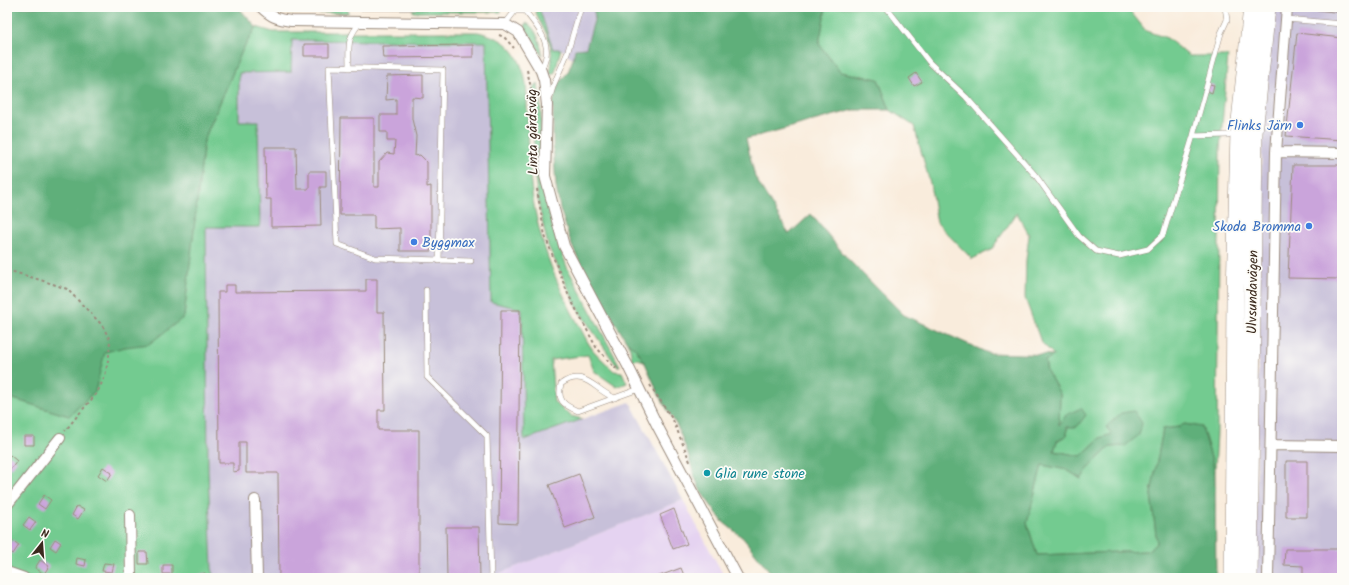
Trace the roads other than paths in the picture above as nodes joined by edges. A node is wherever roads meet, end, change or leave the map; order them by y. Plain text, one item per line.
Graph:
1 (261, 7) edge
2 (355, 7) edge
3 (493, 7) edge
4 (581, 7) edge
5 (886, 7) edge
6 (1225, 7) edge
7 (1252, 7) edge
8 (1267, 7) edge
9 (1287, 7) edge
10 (515, 9) edge
11 (525, 9) edge
12 (1286, 19) junction
13 (362, 22) junction
14 (506, 24) junction
15 (1342, 24) edge
16 (349, 68) junction
17 (541, 71) junction
18 (547, 104) junction
19 (1239, 131) junction
20 (1193, 136) junction
21 (1276, 152) junction
22 (1342, 152) edge
23 (439, 261) junction
24 (472, 261) dead end
25 (426, 290) dead end
26 (639, 389) junction
27 (615, 398) junction
28 (60, 438) road end
29 (1271, 445) junction
30 (1342, 446) edge
31 (255, 500) dead end
32 (7, 505) edge
33 (130, 516) dead end
34 (7, 572) edge
35 (24, 578) edge
36 (131, 578) edge
37 (257, 578) edge
38 (491, 578) edge
39 (738, 578) edge
40 (1233, 578) edge
41 (1249, 578) edge
42 (1268, 578) edge

1 - 13 street
2 - 3 lane
4 - 18 lane
5 - 20 lane
6 - 20 lane
7 - 19 main road, Ulvsundavägen
8 - 41 main road, Ulvsundavägen
9 - 12 street, Ulvsundavägen
10 - 11 lane
10 - 14 lane
11 - 17 lane
12 - 15 lane
12 - 21 street, Ulvsundavägen
13 - 14 street
13 - 16 lane
14 - 17 street, Linta gårdsväg
16 - 23 lane
16 - 23 lane
17 - 18 street, Linta gårdsväg
18 - 26 street, Linta gårdsväg
19 - 20 lane
19 - 40 main road, Ulvsundavägen
21 - 22 street
21 - 29 street, Ulvsundavägen
23 - 24 lane
25 - 38 lane
26 - 27 lane
26 - 39 street, Linta gårdsväg
27 - 27 lane
28 - 32 street
29 - 30 street
29 - 42 street, Ulvsundavägen
31 - 37 street
33 - 36 street
34 - 35 street

